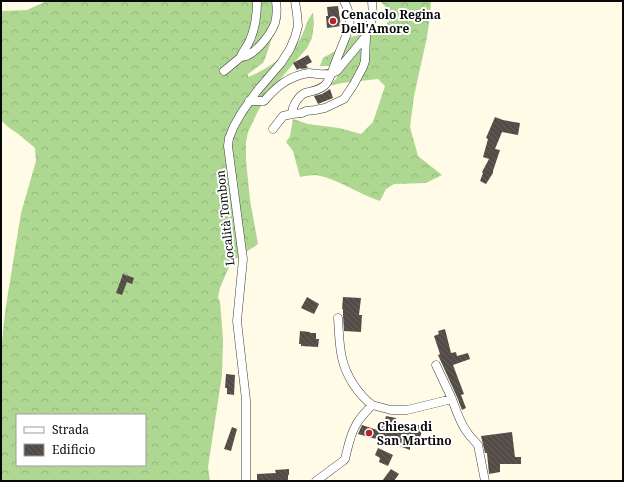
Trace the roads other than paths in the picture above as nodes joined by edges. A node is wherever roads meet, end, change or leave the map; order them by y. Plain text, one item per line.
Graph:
1 (257, 1) edge
2 (276, 1) edge
3 (295, 1) edge
4 (344, 1) edge
5 (372, 1) edge
6 (366, 36) junction
7 (241, 57) junction
8 (224, 71) dead end
9 (331, 74) junction
10 (249, 101) junction
11 (292, 114) junction
12 (273, 129) dead end
13 (338, 318) dead end
14 (436, 365) dead end
15 (452, 399) junction
16 (372, 404) junction
17 (246, 481) edge
18 (316, 481) edge
19 (485, 481) edge

1 - 7 street
2 - 7 street
3 - 10 street, Località Tombon
4 - 9 street
5 - 6 street
6 - 9 street
6 - 11 street
7 - 8 street
9 - 10 street
9 - 11 street
10 - 17 street, Località Tombon
11 - 12 street
13 - 16 street
14 - 15 street
15 - 16 street
15 - 19 street
16 - 18 street

